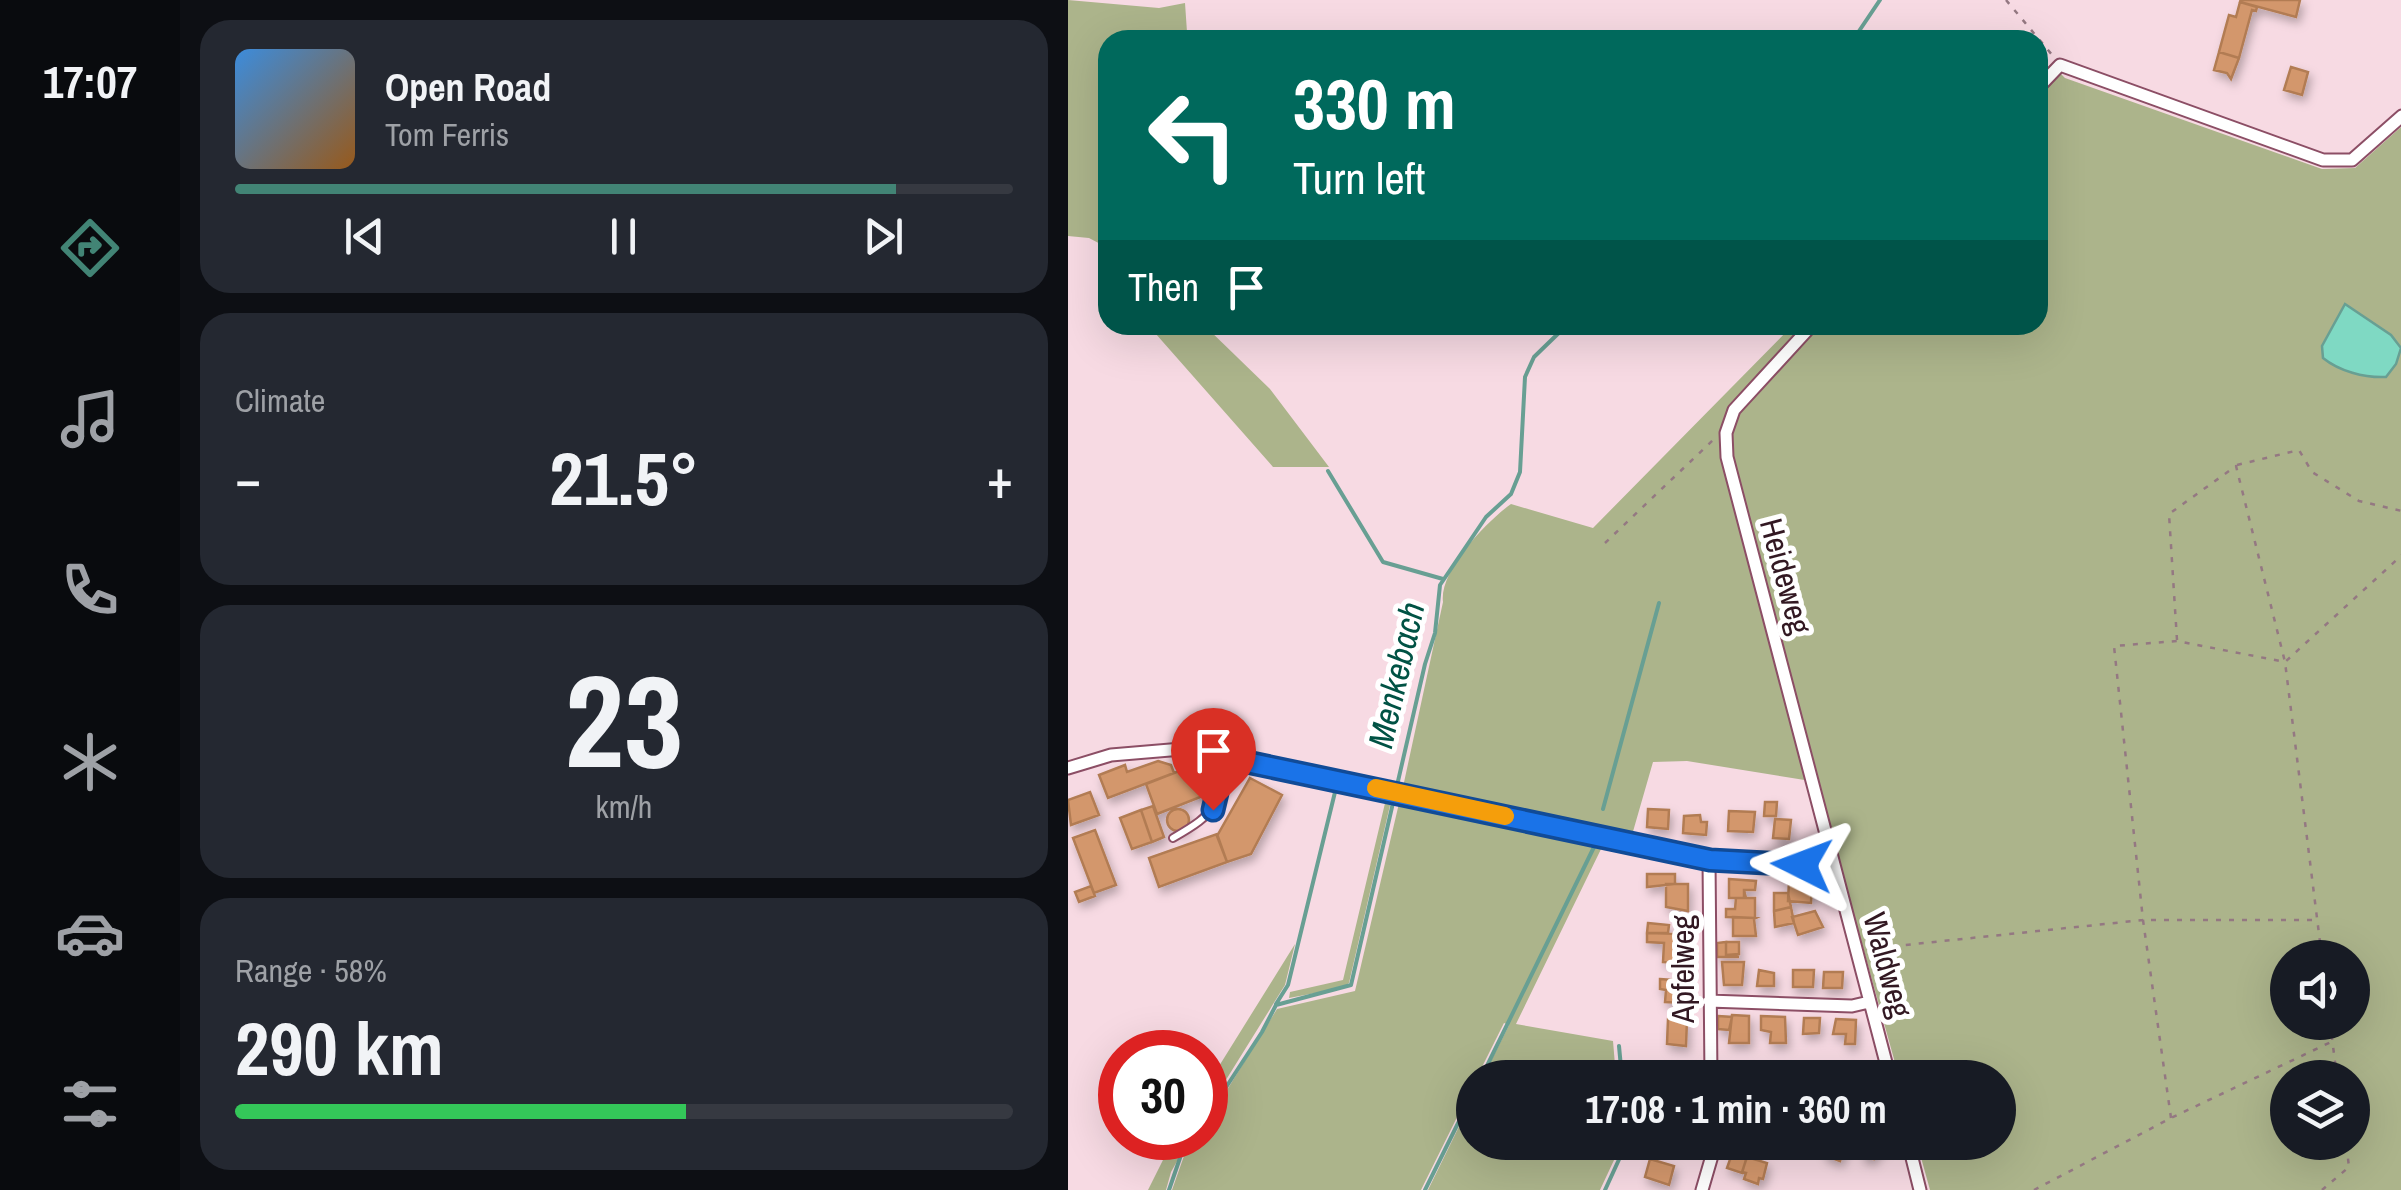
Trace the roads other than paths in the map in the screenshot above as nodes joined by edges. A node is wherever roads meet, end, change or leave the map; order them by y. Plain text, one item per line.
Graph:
1 (2048, 78) edge
2 (2402, 116) edge
3 (1802, 335) edge
4 (1209, 754) junction
5 (1068, 768) edge
6 (1173, 838) dead end
7 (1710, 860) junction
8 (1833, 866) junction
9 (1710, 1001) junction
10 (1869, 1002) junction
11 (1710, 1060) edge
12 (1885, 1060) edge
13 (1711, 1160) edge
14 (1912, 1160) edge
15 (1702, 1190) edge
16 (1920, 1190) edge

1 - 2 street
3 - 8 street, Heideweg
4 - 5 street
4 - 6 lane
4 - 7 street
7 - 8 street
7 - 9 street, Apfelweg
8 - 10 street, Waldweg
9 - 10 street
9 - 11 street, Apfelweg
10 - 12 street, Waldweg
13 - 15 street
14 - 16 street

